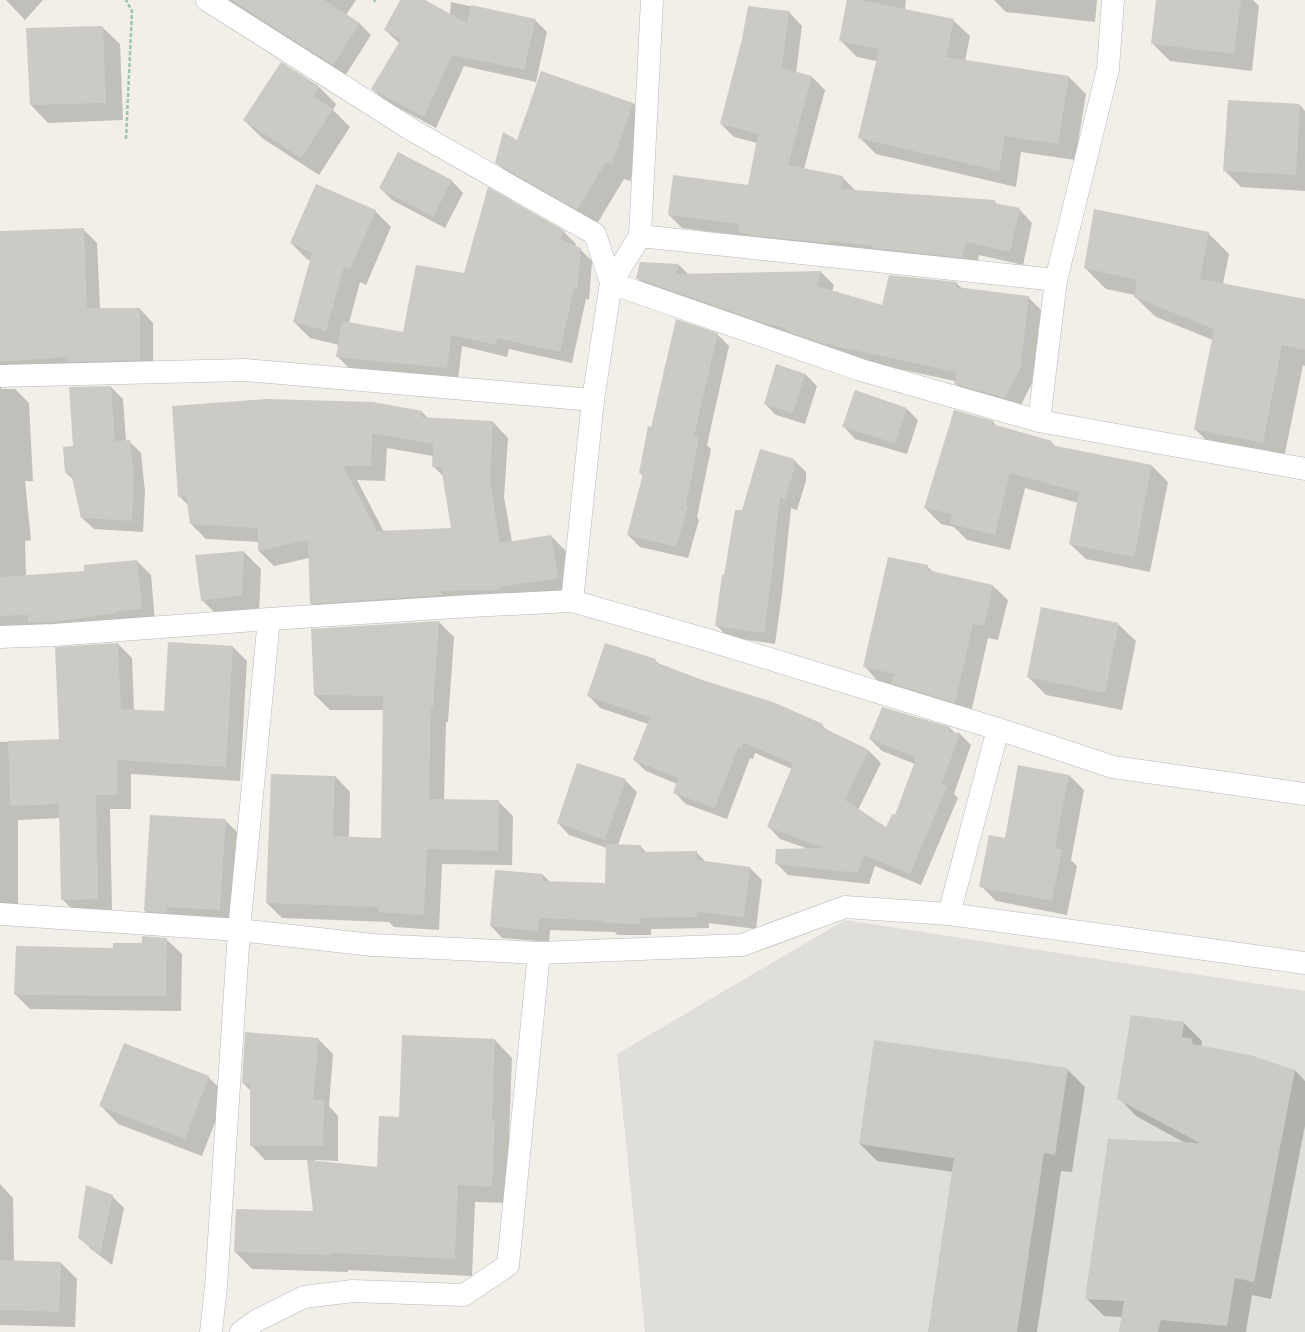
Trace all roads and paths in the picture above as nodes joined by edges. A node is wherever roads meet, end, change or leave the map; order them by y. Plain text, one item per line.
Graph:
1 (126, 0) edge
2 (208, 0) edge
3 (652, 0) edge
4 (1113, 0) edge
5 (126, 139) dead end
6 (640, 236) junction
7 (1056, 280) junction
8 (612, 284) junction
9 (0, 376) edge
10 (593, 400) junction
11 (1039, 421) junction
12 (1305, 469) edge
13 (572, 601) junction
14 (269, 619) junction
15 (0, 637) edge
16 (998, 729) junction
17 (1305, 794) edge
18 (0, 914) edge
19 (949, 914) junction
20 (239, 930) junction
21 (539, 953) junction
22 (1305, 963) edge
23 (212, 1332) edge
24 (241, 1332) edge

1 - 5 path
2 - 8 street
3 - 6 street
4 - 7 street
6 - 7 street
6 - 8 street
7 - 11 street
8 - 10 street
8 - 11 street
9 - 10 street
10 - 13 street
11 - 12 street
13 - 14 street
13 - 16 street
14 - 15 street
14 - 20 street
16 - 17 street
16 - 19 street
18 - 20 street
19 - 21 street
19 - 22 street
20 - 21 street
20 - 23 street
21 - 24 street

